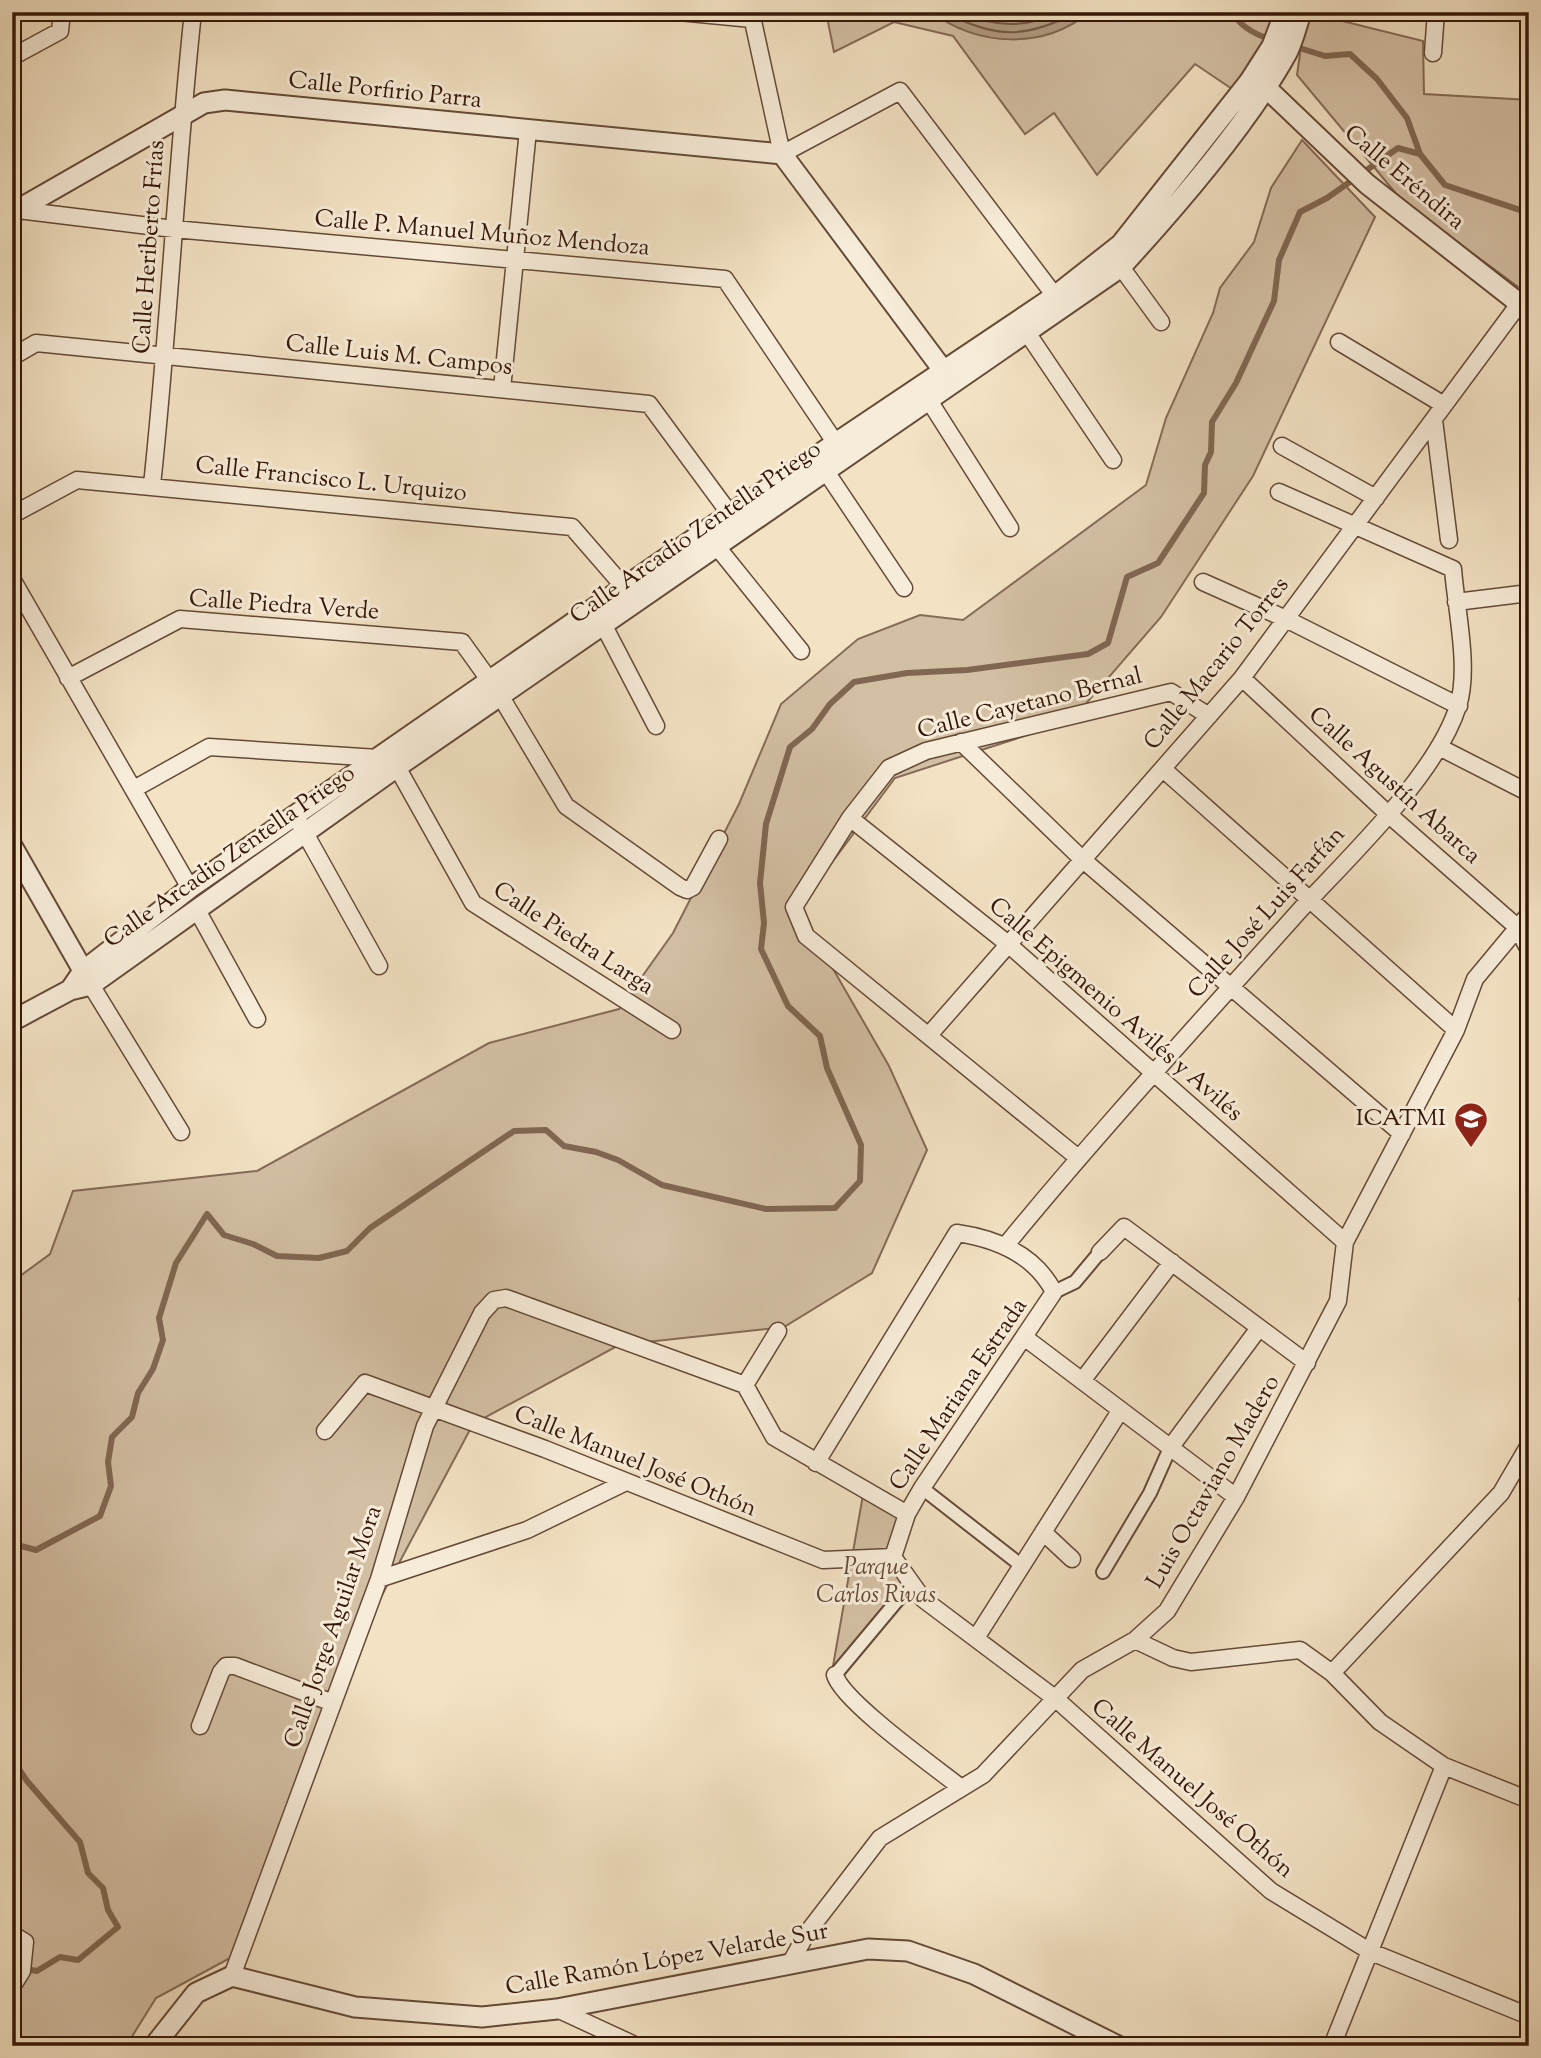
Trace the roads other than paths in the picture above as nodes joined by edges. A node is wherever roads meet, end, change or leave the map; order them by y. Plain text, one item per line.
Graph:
1 (62, 12) edge
2 (193, 12) edge
3 (679, 12) edge
4 (1285, 12) edge
5 (1301, 12) edge
6 (1436, 12) edge
7 (751, 16) edge
8 (1280, 48) junction
9 (1433, 53) dead end
10 (12, 57) edge
11 (1260, 81) junction
12 (182, 116) junction
13 (528, 130) junction
14 (782, 154) junction
15 (15, 211) edge
16 (174, 229) junction
17 (514, 260) junction
18 (1121, 267) junction
19 (1055, 296) junction
20 (1524, 308) edge
21 (1161, 322) dead end
22 (1028, 334) junction
23 (1339, 342) dead end
24 (166, 356) junction
25 (12, 357) edge
26 (943, 370) junction
27 (502, 389) junction
28 (930, 402) junction
29 (1444, 405) junction
30 (1434, 419) junction
31 (835, 443) junction
32 (1282, 446) dead end
33 (847, 459) junction
34 (1113, 460) dead end
35 (827, 473) junction
36 (152, 485) junction
37 (1279, 492) dead end
38 (1376, 498) junction
39 (730, 514) junction
40 (12, 515) edge
41 (1354, 527) junction
42 (1010, 528) dead end
43 (1449, 540) dead end
44 (718, 548) junction
45 (12, 579) edge
46 (1203, 582) dead end
47 (625, 588) junction
48 (904, 588) dead end
49 (1529, 593) edge
50 (1456, 602) junction
51 (1286, 619) junction
52 (604, 626) junction
53 (801, 650) dead end
54 (68, 678) junction
55 (1242, 678) junction
56 (495, 689) junction
57 (1459, 706) junction
58 (1209, 716) junction
59 (656, 726) dead end
60 (961, 742) junction
61 (1441, 748) junction
62 (378, 758) junction
63 (397, 767) junction
64 (1163, 769) junction
65 (134, 789) junction
66 (1529, 793) edge
67 (1387, 813) junction
68 (295, 816) junction
69 (850, 818) junction
70 (306, 834) junction
71 (719, 839) dead end
72 (12, 846) edge
73 (1082, 859) junction
74 (190, 888) junction
75 (1309, 901) junction
76 (197, 910) junction
77 (1529, 914) edge
78 (1517, 927) junction
79 (1008, 944) junction
80 (1529, 950) edge
81 (379, 966) dead end
82 (87, 978) junction
83 (1231, 987) junction
84 (257, 1019) dead end
85 (12, 1021) edge
86 (671, 1030) dead end
87 (1456, 1030) junction
88 (929, 1035) junction
89 (1154, 1071) junction
90 (181, 1132) dead end
91 (1402, 1134) junction
92 (1077, 1157) junction
93 (1345, 1242) junction
94 (1006, 1245) junction
95 (1100, 1252) joint
96 (1172, 1262) junction
97 (1054, 1292) junction
98 (1259, 1328) junction
99 (778, 1331) dead end
100 (1024, 1337) junction
101 (1307, 1363) junction
102 (1082, 1381) junction
103 (745, 1385) junction
104 (435, 1408) junction
105 (1120, 1411) junction
106 (325, 1431) dead end
107 (1529, 1445) edge
108 (1170, 1448) junction
109 (816, 1463) junction
110 (624, 1483) junction
111 (922, 1488) junction
112 (1236, 1497) junction
113 (907, 1514) junction
114 (1043, 1532) junction
115 (893, 1557) junction
116 (1072, 1559) dead end
117 (1022, 1566) junction
118 (1103, 1572) dead end
119 (379, 1579) junction
120 (911, 1584) junction
121 (976, 1638) junction
122 (1135, 1640) junction
123 (1332, 1674) junction
124 (835, 1675) joint
125 (1056, 1699) junction
126 (333, 1703) junction
127 (200, 1726) dead end
128 (1444, 1766) junction
129 (960, 1787) junction
130 (1529, 1800) edge
131 (19, 1938) edge
132 (1371, 1952) junction
133 (791, 1962) junction
134 (232, 1976) junction
135 (12, 1987) edge
136 (557, 2009) junction
137 (1529, 2016) edge
138 (154, 2046) edge
139 (637, 2046) edge
140 (1118, 2046) edge
141 (1332, 2046) edge

1 - 10 street
2 - 12 street, Calle Heriberto Frías
3 - 7 street
4 - 8 street
5 - 8 street
6 - 9 street
7 - 14 street
8 - 11 street, Calle Arcadio Zentella Priego
11 - 18 street, Calle Arcadio Zentella Priego
11 - 19 street, Calle Arcadio Zentella Priego
11 - 20 street, Calle Eréndira
12 - 13 street, Calle Porfirio Parra
12 - 15 street, Calle Porfirio Parra
12 - 16 street, Calle Heriberto Frías
13 - 14 street, Calle Porfirio Parra
13 - 17 street
14 - 19 street
14 - 26 street
15 - 16 street, Calle P. Manuel Muñoz Mendoza
16 - 17 street, Calle P. Manuel Muñoz Mendoza
16 - 24 street, Calle Heriberto Frías
17 - 27 street
17 - 31 street, Calle P. Manuel Muñoz Mendoza
18 - 21 street
18 - 22 street, Calle Arcadio Zentella Priego
19 - 26 street, Calle Arcadio Zentella Priego
20 - 29 street, Calle Macario Torres
22 - 28 street, Calle Arcadio Zentella Priego
22 - 34 street
23 - 29 street
24 - 25 street, Calle Luis M. Campos
24 - 27 street, Calle Luis M. Campos
24 - 36 street, Calle Heriberto Frías
26 - 31 street, Calle Arcadio Zentella Priego
27 - 39 street, Calle Luis M. Campos
28 - 33 street, Calle Arcadio Zentella Priego
28 - 42 street
29 - 30 street, Calle Macario Torres
30 - 38 street, Calle Macario Torres
30 - 43 street
31 - 33 street, Calle P. Manuel Muñoz Mendoza
31 - 39 street, Calle Arcadio Zentella Priego
32 - 38 street
33 - 35 street, Calle Arcadio Zentella Priego
35 - 44 street, Calle Arcadio Zentella Priego
35 - 48 street
36 - 40 street, Calle Francisco L. Urquizo
36 - 47 street, Calle Francisco L. Urquizo
37 - 41 street
38 - 41 street, Calle Macario Torres
39 - 47 street, Calle Arcadio Zentella Priego
41 - 50 street, Calle José Luis Farfán
41 - 51 street, Calle Macario Torres
44 - 52 street, Calle Arcadio Zentella Priego
44 - 53 street
45 - 54 street
46 - 51 street
47 - 56 street, Calle Arcadio Zentella Priego
49 - 50 street
50 - 57 street, Calle José Luis Farfán
51 - 55 street, Calle Macario Torres
51 - 57 street
52 - 56 street, Calle Arcadio Zentella Priego
52 - 59 street
54 - 56 street, Calle Piedra Verde
54 - 65 street
55 - 58 street, Calle Macario Torres
55 - 67 street, Calle Agustín Abarca
56 - 62 street, Calle Arcadio Zentella Priego
56 - 63 street, Calle Arcadio Zentella Priego
56 - 71 street, Calle Piedra Verde
57 - 61 street, Calle José Luis Farfán
58 - 60 street, Calle Cayetano Bernal
58 - 64 street, Calle Macario Torres
60 - 69 street, Calle Cayetano Bernal
60 - 73 street
61 - 66 street
61 - 67 street, Calle José Luis Farfán
62 - 65 street
62 - 68 street, Calle Arcadio Zentella Priego
63 - 70 street, Calle Arcadio Zentella Priego
63 - 86 street, Calle Piedra Larga
64 - 73 street, Calle Macario Torres
64 - 75 street
65 - 74 street
67 - 75 street, Calle José Luis Farfán
67 - 78 street, Calle Agustín Abarca
68 - 70 street
68 - 74 street, Calle Arcadio Zentella Priego
69 - 79 street, Calle Epigmenio Avilés y Avilés
69 - 88 street, Calle Cayetano Bernal
70 - 76 street, Calle Arcadio Zentella Priego
70 - 81 street
72 - 82 street
73 - 79 street, Calle Macario Torres
73 - 83 street
74 - 82 street, Calle Arcadio Zentella Priego
75 - 83 street, Calle José Luis Farfán
75 - 87 street
76 - 82 street, Calle Arcadio Zentella Priego
76 - 84 street
77 - 78 street, Luis Octaviano Madero
78 - 80 street
78 - 87 street, Luis Octaviano Madero
79 - 88 street, Calle Macario Torres
79 - 89 street, Calle Epigmenio Avilés y Avilés
82 - 85 street, Calle Arcadio Zentella Priego
82 - 90 street
83 - 89 street, Calle José Luis Farfán
83 - 91 street
87 - 91 street, Luis Octaviano Madero
88 - 92 street
89 - 92 street, Calle José Luis Farfán
89 - 93 street, Calle Epigmenio Avilés y Avilés
91 - 93 street, Luis Octaviano Madero
92 - 94 street, Calle José Luis Farfán
93 - 101 street, Luis Octaviano Madero
94 - 97 street
94 - 109 street
95 - 96 street
95 - 97 street
96 - 98 street
96 - 102 street
97 - 100 street, Calle Mariana Estrada
98 - 101 street
98 - 108 street
99 - 103 street
100 - 102 street
100 - 111 street, Calle Mariana Estrada
101 - 112 street, Luis Octaviano Madero
102 - 105 street
103 - 104 street, Calle Jorge Aguilar Mora
103 - 109 street
104 - 106 street, Calle Manuel José Othón
104 - 110 street, Calle Manuel José Othón
104 - 119 street, Calle Jorge Aguilar Mora
105 - 108 street
105 - 114 street
107 - 123 street
108 - 112 street
108 - 118 street
109 - 113 street
110 - 115 street, Calle Manuel José Othón
110 - 119 street
111 - 113 street, Calle Mariana Estrada
111 - 117 street
112 - 122 street, Luis Octaviano Madero
113 - 115 street, Calle Mariana Estrada
114 - 116 street
114 - 117 street
115 - 120 street
117 - 121 street
119 - 126 street, Calle Jorge Aguilar Mora
120 - 121 street
120 - 124 street
121 - 125 street
122 - 123 street
122 - 125 street, Luis Octaviano Madero
123 - 128 street
124 - 129 street
125 - 129 street, Luis Octaviano Madero
125 - 132 street, Calle Manuel José Othón
126 - 127 street
126 - 134 street, Calle Jorge Aguilar Mora
128 - 130 street
128 - 132 street
129 - 133 street, Luis Octaviano Madero
131 - 135 street
132 - 137 street, Calle Manuel José Othón
132 - 141 street
133 - 136 street, Calle Ramón López Velarde Sur
133 - 140 street, Calle Ramón López Velarde Sur
134 - 136 street, Calle Ramón López Velarde Sur
134 - 138 street
136 - 139 street

